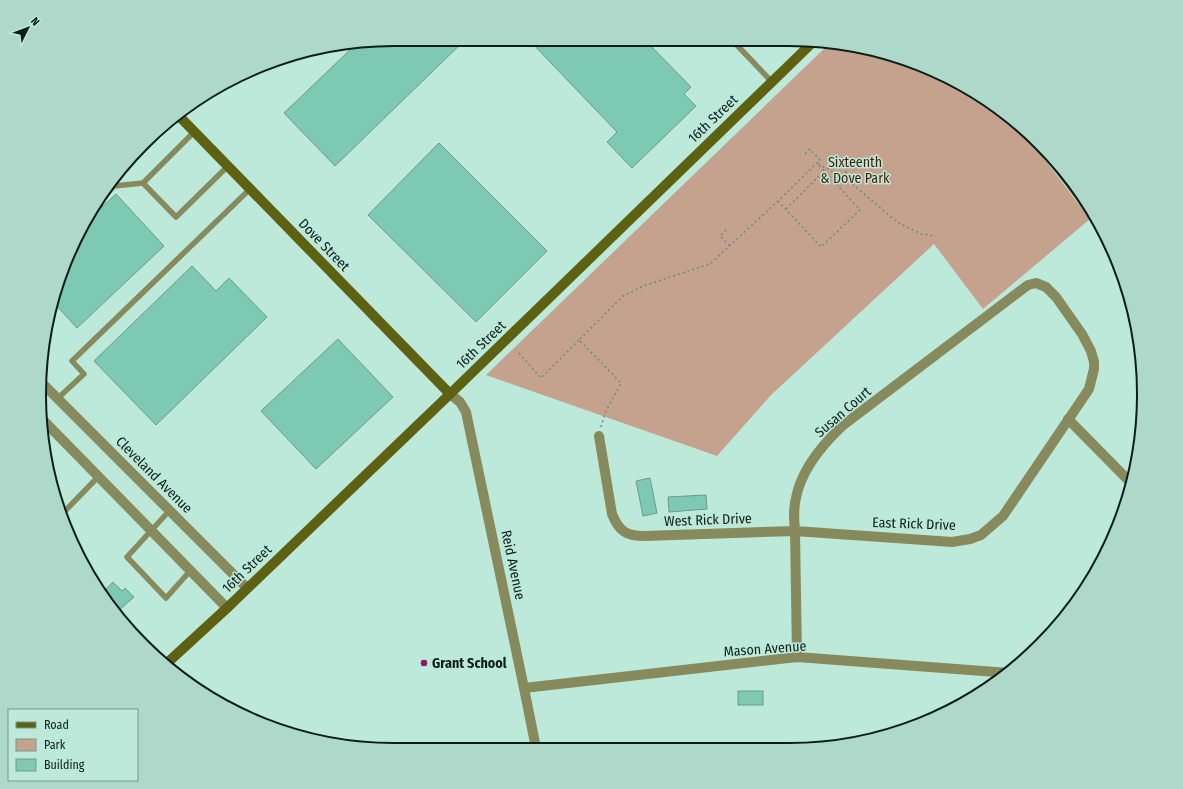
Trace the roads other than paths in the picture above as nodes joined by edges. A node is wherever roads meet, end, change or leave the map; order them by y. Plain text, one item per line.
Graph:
1 (738, 46) edge
2 (809, 47) edge
3 (772, 82) junction
4 (181, 119) edge
5 (194, 132) junction
6 (228, 166) junction
7 (143, 183) junction
8 (115, 186) edge
9 (250, 189) junction
10 (1036, 283) joint
11 (46, 388) edge
12 (450, 394) junction
13 (57, 399) junction
14 (1068, 419) junction
15 (48, 425) edge
16 (599, 436) road end
17 (98, 477) junction
18 (1126, 478) edge
19 (170, 510) junction
20 (66, 511) edge
21 (150, 530) junction
22 (795, 531) junction
23 (190, 571) junction
24 (247, 588) junction
25 (227, 608) junction
26 (797, 657) junction
27 (170, 661) edge
28 (999, 672) edge
29 (524, 688) junction
30 (535, 743) edge

1 - 3 lane
2 - 3 street, 16th Street
3 - 12 street, 16th Street
4 - 5 street, Dove Street
5 - 6 street, Dove Street
5 - 7 lane
6 - 7 lane
6 - 9 street, Dove Street
7 - 8 lane
9 - 12 street, Dove Street
9 - 13 lane
10 - 14 street, East Rick Drive
10 - 22 street, Susan Court
11 - 13 street, Cleveland Avenue
12 - 24 street, 16th Street
12 - 29 street, Reid Avenue
13 - 19 street, Cleveland Avenue
14 - 18 street
14 - 22 street, East Rick Drive
15 - 17 street
16 - 22 street, West Rick Drive
17 - 20 lane
17 - 21 street
19 - 21 lane
19 - 24 street, Cleveland Avenue
21 - 23 street
21 - 23 lane
22 - 26 street, Susan Court
23 - 25 street
24 - 25 street, 16th Street
25 - 27 street, 16th Street
26 - 28 street, Mason Avenue
26 - 29 street, Mason Avenue
29 - 30 street, Reid Avenue

